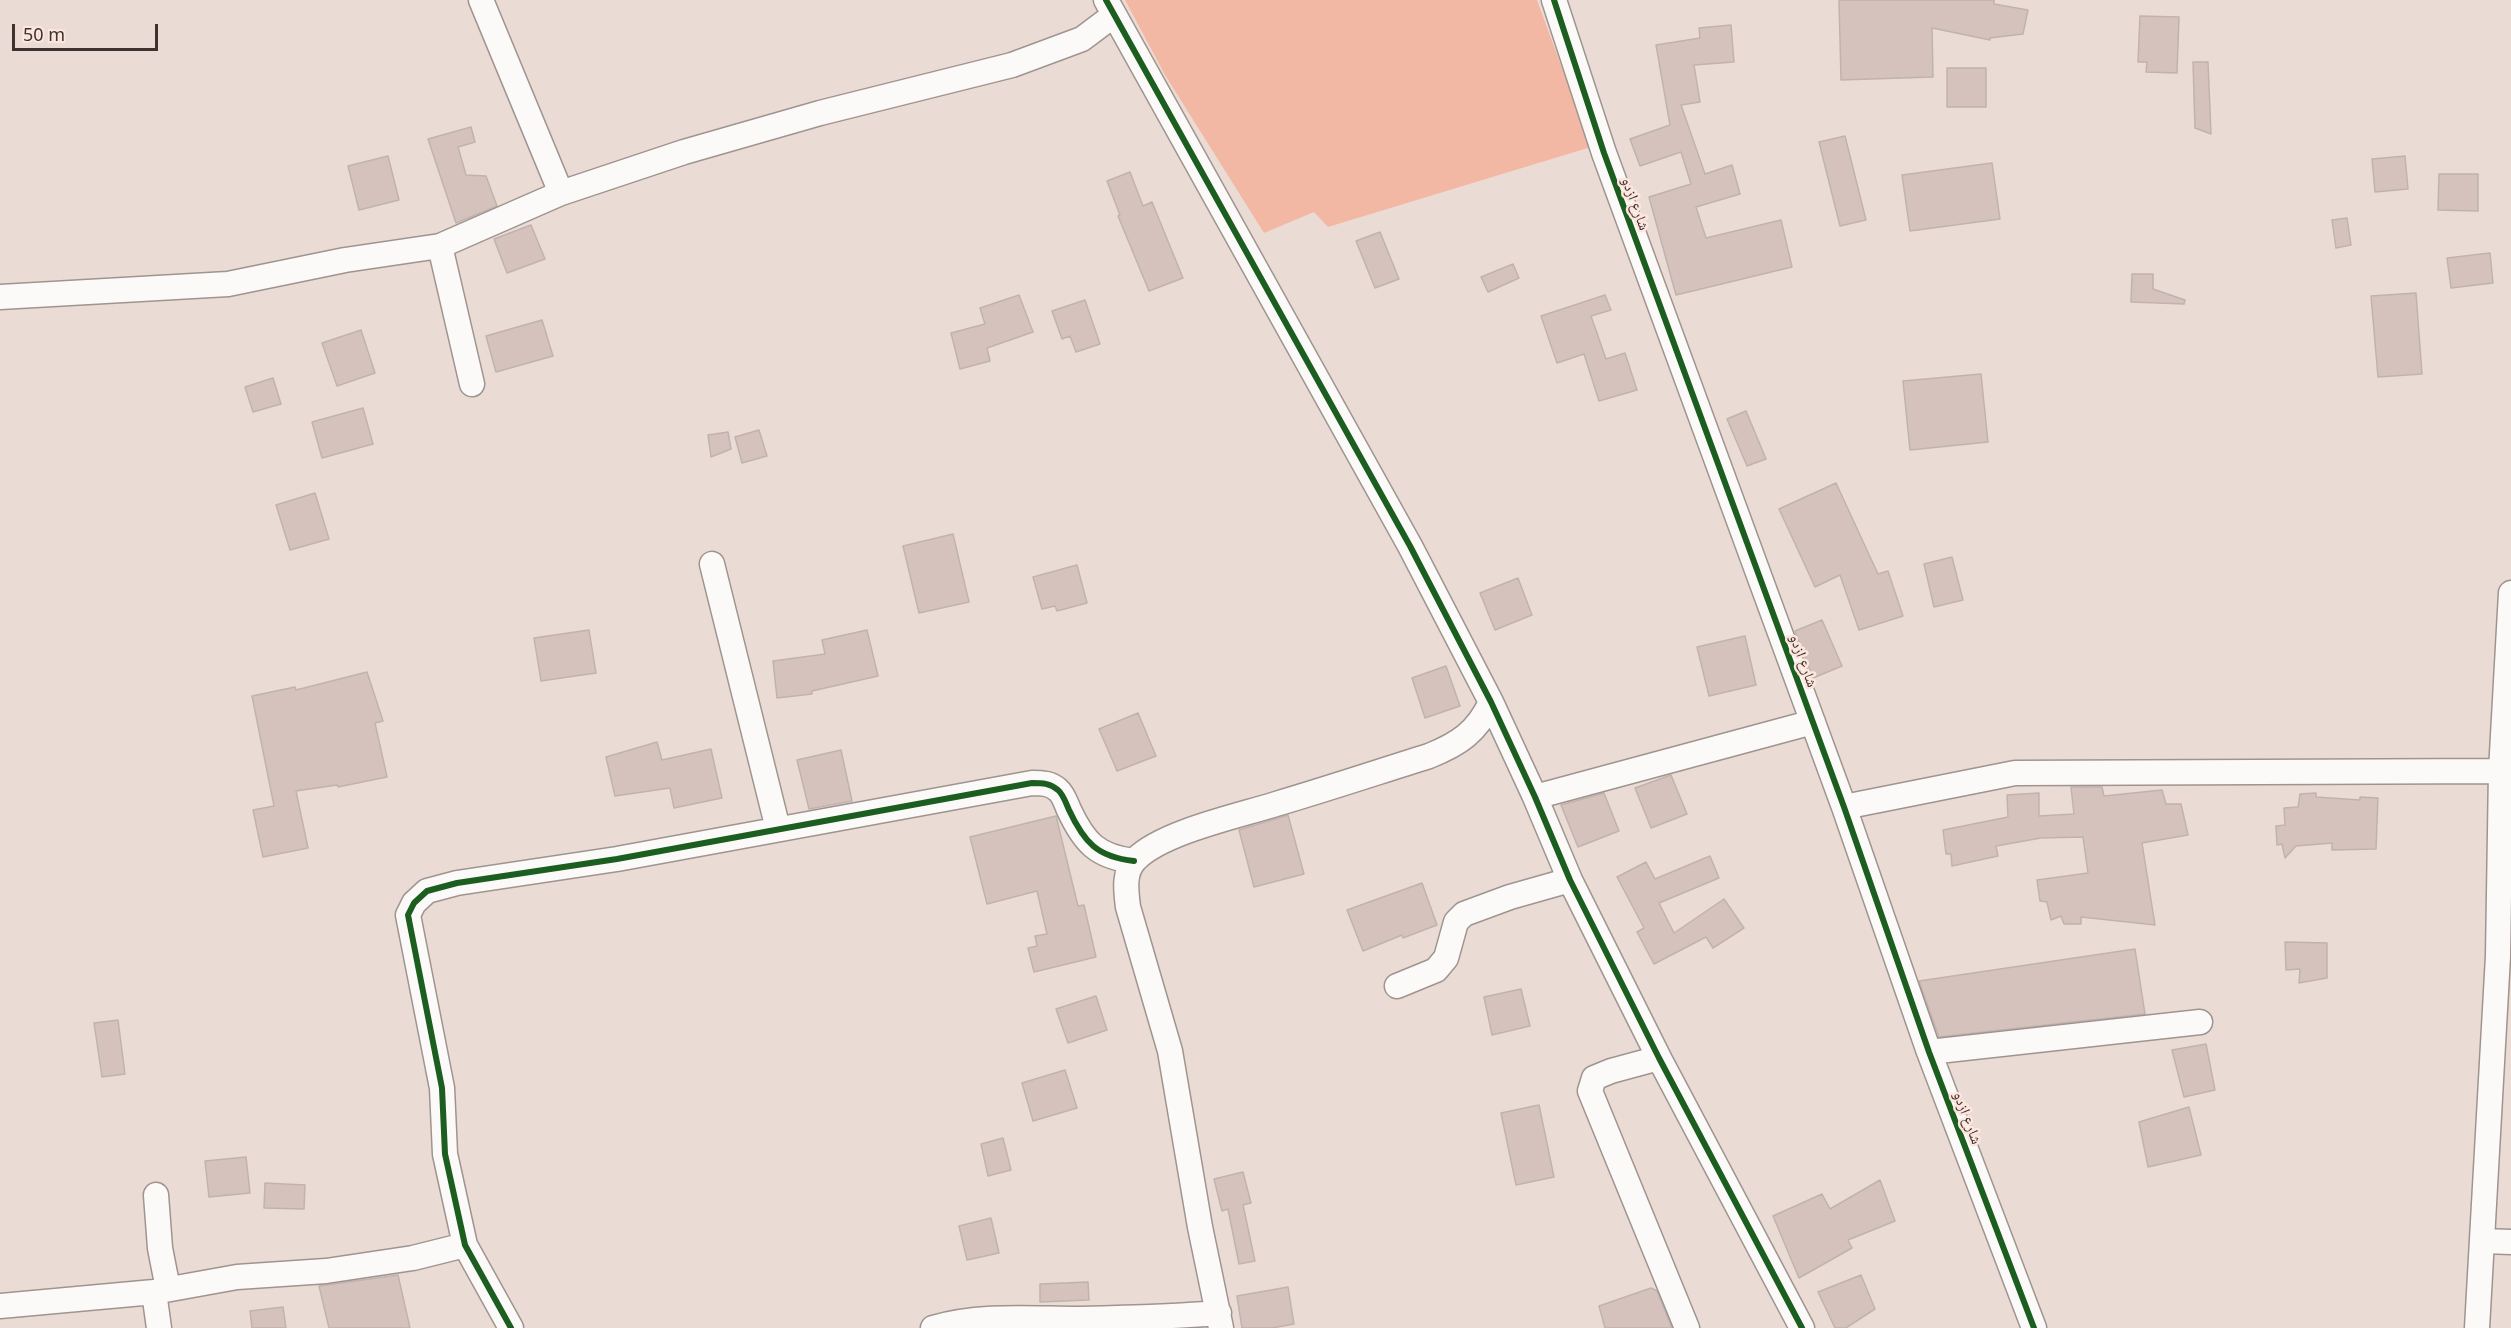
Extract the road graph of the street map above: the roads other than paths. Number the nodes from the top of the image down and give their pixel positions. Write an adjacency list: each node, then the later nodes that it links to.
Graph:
1 (481, 0): 4 (street)
2 (1554, 0): 12 (street, شارع ازدو)
3 (1110, 7): 4 (street); 10 (street)
4 (561, 193): 5 (street)
5 (440, 246): 6 (street); 7 (street)
6 (0, 297)
7 (472, 384)
8 (712, 564): 16 (street)
9 (2511, 593): 11 (street)
10 (1491, 702): 14 (street); 17 (street)
11 (2507, 720): 13 (street)
12 (1813, 722): 14 (street); 15 (street, شارع ازدو)
13 (2501, 771): 15 (street); 19 (street)
14 (1535, 797): 18 (street)
15 (1844, 807): 22 (street, شارع ازدو)
16 (778, 829): 17 (street); 27 (street)
17 (1134, 861): 30 (street)
18 (1570, 880): 20 (street); 23 (street)
19 (2505, 918): 25 (street)
20 (1396, 986)
21 (2200, 1022): 22 (street)
22 (1929, 1052): 36 (street, شارع ازدو)
23 (1659, 1058): 34 (street); 35 (street)
24 (156, 1195): 28 (street)
25 (2484, 1240): 26 (street); 37 (street)
26 (2511, 1242)
27 (465, 1245): 28 (street); 32 (street)
28 (161, 1291): 29 (street); 31 (street)
29 (0, 1306)
30 (1220, 1321): 33 (street)
31 (159, 1328)
32 (511, 1328)
33 (933, 1328)
34 (1687, 1328)
35 (1802, 1328)
36 (2034, 1328)
37 (2477, 1328)

